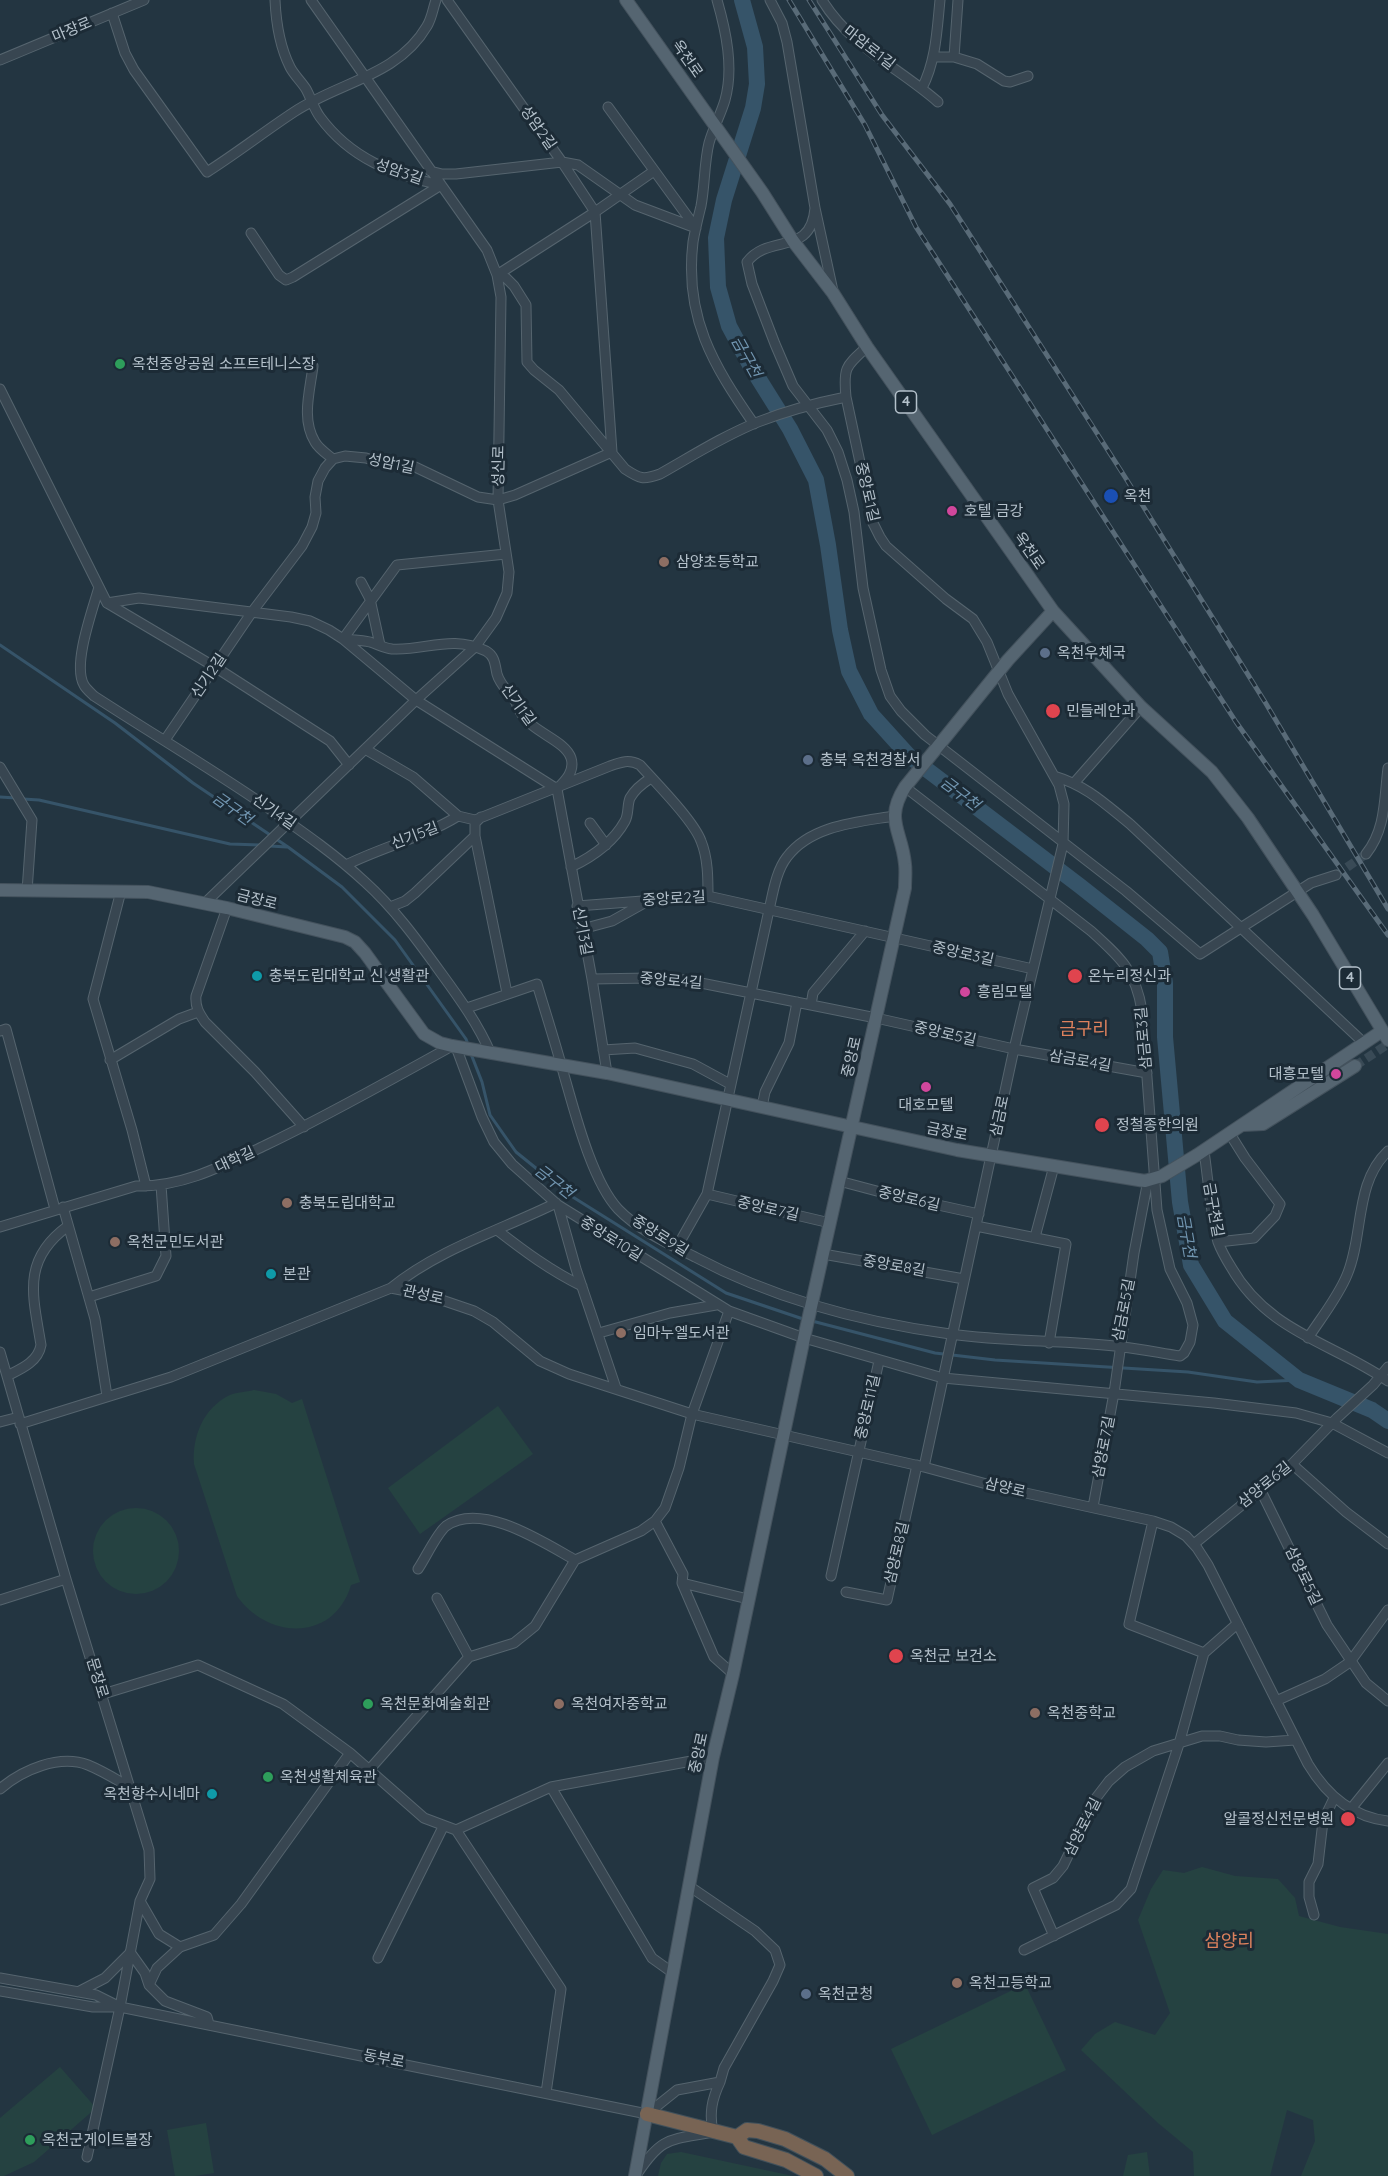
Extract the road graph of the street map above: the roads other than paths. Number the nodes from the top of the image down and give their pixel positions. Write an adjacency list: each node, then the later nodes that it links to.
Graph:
1 (144, 0): 12 (street, 마장로)
2 (274, 0): 19 (street, 성암3길)
3 (311, 0): 17 (street, 성신로)
4 (436, 0): 17 (street)
5 (447, 0): 23 (street, 성암2길)
6 (626, 0): 22 (main road, 옥천로 / 4)
7 (717, 0): 22 (street)
8 (770, 0): 28 (street)
9 (822, 0): 18 (street, 마암로1길)
10 (940, 0): 13 (street)
11 (958, 0): 14 (street)
12 (112, 13): 15 (street, 마장로); 19 (street)
13 (936, 57): 14 (street); 18 (street)
14 (952, 57): 16 (street)
15 (0, 60)
16 (1028, 76)
17 (365, 78): 19 (street); 24 (street, 성신로)
18 (922, 88): 20 (street, 마암로1길)
19 (313, 102): 26 (street, 성암3길)
20 (938, 102)
21 (608, 107): 25 (street)
22 (716, 125): 30 (street); 32 (main road, 옥천로 / 4)
23 (562, 162): 24 (street); 27 (street, 성암2길); 29 (street)
24 (430, 171): 26 (street, 성신로)
25 (654, 171): 27 (street); 30 (street)
26 (441, 185): 31 (street); 33 (street, 성신로)
27 (619, 195): 29 (street); 30 (street, 성암2길)
28 (815, 208): 32 (street); 34 (street)
29 (595, 212): 33 (street); 41 (street)
30 (696, 228): 40 (street)
31 (250, 233)
32 (793, 241): 34 (main road, 옥천로 / 4); 39 (street)
33 (497, 275): 41 (street); 43 (street, 성신로)
34 (833, 293): 35 (main road, 옥천로 / 4)
35 (867, 347): 38 (street, 중앙로1길); 49 (main road, 옥천로 / 4)
36 (313, 366): 42 (street)
37 (0, 389): 46 (street)
38 (846, 397): 39 (street); 55 (street, 중앙로1길)
39 (805, 406): 40 (street); 59 (street)
40 (757, 422): 41 (street)
41 (612, 452): 43 (street)
42 (333, 459): 43 (street, 성암1길); 50 (street)
43 (498, 500): 44 (street, 성신로)
44 (506, 555): 47 (street); 53 (street, 성신로)
45 (361, 582): 47 (street)
46 (99, 587): 48 (street); 58 (street, 신기4길)
47 (370, 599): 51 (street); 52 (street)
48 (107, 603): 50 (street); 54 (street)
49 (1053, 611): 55 (main road); 57 (main road, 옥천로 / 4)
50 (252, 612): 51 (street); 54 (street, 신기2길)
51 (343, 639): 52 (street); 56 (street)
52 (380, 645): 53 (street)
53 (475, 647): 56 (street, 성신로); 68 (street, 신기1길)
54 (215, 667): 58 (street, 신기2길); 61 (street)
55 (999, 671): 59 (main road); 64 (street)
56 (416, 700): 60 (street, 성신로); 68 (street)
57 (1141, 707): 66 (street); 86 (main road, 옥천로 / 4)
58 (165, 740): 72 (street, 신기4길)
59 (939, 745): 67 (main road); 75 (street)
60 (365, 749): 61 (street, 성신로); 69 (street)
61 (349, 765): 72 (street, 성신로)
62 (0, 767): 82 (street)
63 (1388, 768): 77 (street)
64 (1054, 776): 66 (street); 75 (street)
65 (651, 778): 68 (street); 76 (street); 85 (street)
66 (1075, 782): 94 (street)
67 (907, 784): 71 (main road); 84 (street, 삼금로3길)
68 (557, 789): 70 (street, 신기5길); 79 (street, 신기3길)
69 (458, 816): 70 (street, 신기5길); 78 (street, 신기5길)
70 (483, 816): 74 (street)
71 (894, 816): 92 (street); 96 (main road, 중앙로)
72 (290, 823): 78 (street, 신기4길); 88 (street, 성신로)
73 (590, 823): 76 (street)
74 (475, 836): 90 (street); 99 (street)
75 (1063, 843): 84 (street, 삼금로); 94 (street)
76 (606, 845): 79 (street)
77 (1366, 854)
78 (346, 865): 90 (street, 신기4길)
79 (571, 867): 89 (street, 신기3길)
80 (1336, 875): 86 (street)
81 (0, 890): 82 (main road, 금장로)
82 (27, 891): 83 (main road, 금장로)
83 (121, 891): 88 (main road, 금장로); 113 (street)
84 (1051, 894): 97 (street, 삼금로); 117 (street, 삼금로3길)
85 (708, 896): 87 (street, 중앙로2길); 92 (street, 중앙로2길)
86 (1301, 896): 94 (street); 107 (main road, 4)
87 (648, 900): 89 (street, 중앙로2길); 93 (street)
88 (205, 903): 91 (main road, 금장로)
89 (577, 906): 93 (street, 신기3길)
90 (390, 907): 103 (street, 신기4길)
91 (227, 908): 104 (street); 109 (main road, 금장로)
92 (769, 910): 95 (street, 중앙로2길); 100 (street)
93 (582, 928): 98 (street, 신기3길)
94 (1241, 928): 108 (street)
95 (865, 931): 96 (street, 중앙로2길); 102 (street)
96 (894, 938): 97 (street, 중앙로3길); 105 (main road, 중앙로)
97 (1033, 969): 110 (street, 삼금로)
98 (592, 979): 100 (street, 중앙로4길); 111 (street, 신기3길)
99 (507, 993): 103 (street); 114 (street)
100 (750, 993): 101 (street, 중앙로4길); 118 (street)
101 (797, 1002): 102 (street, 중앙로4길); 120 (street)
102 (811, 1005): 105 (street, 중앙로4길)
103 (467, 1008): 112 (street, 신기4길)
104 (198, 1012): 113 (street); 122 (street)
105 (876, 1018): 110 (street, 중앙로5길); 123 (main road, 중앙로)
106 (0, 1031): 135 (street)
107 (1385, 1035): 108 (main road)
108 (1364, 1043): 121 (main road)
109 (454, 1047): 112 (main road, 금장로); 122 (street, 대학길); 134 (street, 중앙로10길)
110 (1014, 1049): 117 (street, 삼금로4길); 127 (street, 삼금로)
111 (603, 1050): 116 (street, 신기3길); 118 (street)
112 (489, 1054): 114 (main road, 금장로)
113 (110, 1060): 132 (street)
114 (562, 1066): 116 (main road, 금장로); 144 (street, 중앙로9길)
115 (1355, 1066): 121 (main road)
116 (606, 1072): 119 (main road, 금장로)
117 (1147, 1073): 129 (street, 삼금로3길)
118 (730, 1084): 119 (street)
119 (727, 1098): 120 (main road, 금장로); 133 (street)
120 (762, 1107): 123 (main road, 금장로)
121 (1242, 1125): 124 (main road)
122 (304, 1126): 131 (street, 대학길)
123 (851, 1127): 127 (main road, 금장로); 130 (main road, 중앙로)
124 (1230, 1134): 126 (main road); 143 (street)
125 (1388, 1150): 156 (street)
126 (1201, 1153): 129 (main road); 143 (street, 금구천길)
127 (991, 1156): 128 (main road, 금장로); 136 (street, 삼금로)
128 (1054, 1166): 129 (main road, 금장로); 142 (street)
129 (1155, 1179): 158 (street, 삼금로5길); 158 (street)
130 (839, 1181): 136 (street, 중앙로6길); 137 (main road, 중앙로)
131 (161, 1185): 132 (street, 대학길); 149 (street)
132 (146, 1186): 135 (street, 대학길)
133 (707, 1194): 137 (street, 중앙로7길); 144 (street)
134 (557, 1204): 141 (street); 147 (street); 150 (street, 중앙로10길)
135 (59, 1208): 138 (street); 140 (street, 대학길)
136 (979, 1215): 139 (street, 삼금로)
137 (830, 1224): 145 (main road, 중앙로)
138 (69, 1226): 149 (street); 162 (street)
139 (976, 1226): 142 (street); 146 (street, 삼금로)
140 (0, 1227)
141 (497, 1230): 147 (street); 148 (street)
142 (1035, 1237): 157 (street)
143 (1218, 1242): 156 (street, 금구천길)
144 (677, 1247): 151 (street, 중앙로9길)
145 (823, 1254): 146 (street, 중앙로8길); 151 (main road, 중앙로)
146 (964, 1279): 155 (street, 삼금로)
147 (582, 1286): 153 (street)
148 (392, 1288): 165 (street, 관성로); 167 (street, 관성로)
149 (89, 1297): 167 (street)
150 (716, 1305): 152 (street, 중앙로10길); 153 (street)
151 (811, 1309): 154 (main road, 중앙로); 155 (street)
152 (729, 1311): 154 (street, 중앙로10길); 168 (street)
153 (598, 1333): 165 (street)
154 (804, 1338): 160 (street, 중앙로11길); 172 (main road, 중앙로)
155 (951, 1338): 157 (street, 삼금로5길); 163 (street, 삼금로)
156 (1308, 1338): 164 (street, 금구천길)
157 (1049, 1342): 158 (street, 삼금로5길)
158 (1120, 1350): 166 (street, 삼양로7길)
159 (0, 1352): 162 (street, 문장로)
160 (879, 1360): 163 (street, 중앙로11길); 173 (street, 중앙로11길)
161 (1388, 1367): 164 (street)
162 (7, 1376): 169 (street, 문장로)
163 (944, 1376): 166 (street, 중앙로11길); 176 (street)
164 (1384, 1378): 170 (street, 삼양로6길)
165 (616, 1388): 168 (street, 관성로)
166 (1115, 1390): 170 (street, 중앙로11길); 178 (street, 삼양로7길)
167 (107, 1396): 169 (street, 관성로)
168 (692, 1414): 172 (street, 관성로); 179 (street)
169 (20, 1420): 171 (street, 관성로); 186 (street, 문장로)
170 (1334, 1421): 174 (street); 175 (street, 삼양로6길)
171 (0, 1422)
172 (784, 1434): 173 (street, 삼양로); 190 (main road, 중앙로)
173 (858, 1453): 176 (street, 삼양로); 185 (street)
174 (1388, 1453)
175 (1292, 1464): 177 (street, 삼양로6길); 182 (street)
176 (920, 1466): 178 (street, 삼양로); 188 (street, 삼양로8길)
177 (1260, 1489): 181 (street, 삼양로6길); 196 (street, 삼양로5길)
178 (1093, 1507): 180 (street, 삼양로)
179 (655, 1521): 183 (street); 187 (street)
180 (1152, 1521): 181 (street, 삼양로); 194 (street)
181 (1194, 1544): 193 (street, 삼양로)
182 (1388, 1544)
183 (575, 1560): 184 (street); 195 (street)
184 (418, 1569)
185 (831, 1576)
186 (66, 1579): 191 (street); 198 (street, 문장로)
187 (682, 1583): 190 (street); 197 (street)
188 (846, 1592)
189 (437, 1598): 195 (street)
190 (748, 1599): 197 (main road, 중앙로)
191 (0, 1600)
192 (1388, 1610): 196 (street)
193 (1237, 1624): 194 (street); 199 (street, 삼양로)
194 (1204, 1653): 202 (street)
195 (469, 1657): 206 (street)
196 (1350, 1662): 199 (street); 200 (street, 삼양로5길)
197 (733, 1674): 204 (main road, 중앙로)
198 (102, 1694): 203 (street); 208 (street, 문장로)
199 (1276, 1701): 201 (street, 삼양로)
200 (1388, 1701)
201 (1295, 1740): 202 (street, 삼양로4길); 210 (street, 삼양로)
202 (1179, 1744): 218 (street); 218 (street, 삼양로4길)
203 (350, 1753): 206 (street); 219 (street)
204 (713, 1757): 207 (street); 215 (main road, 중앙로)
205 (1388, 1763): 211 (street)
206 (369, 1770): 213 (street)
207 (551, 1787): 214 (street); 223 (street)
208 (131, 1788): 209 (street); 216 (street, 문장로)
209 (0, 1789)
210 (1334, 1798): 211 (street, 삼양로); 217 (street)
211 (1350, 1810): 212 (street, 삼양로)
212 (1388, 1821)
213 (443, 1827): 214 (street); 222 (street)
214 (456, 1830): 231 (street)
215 (689, 1887): 223 (main road, 중앙로); 230 (street)
216 (140, 1901): 219 (street); 221 (street, 문장로)
217 (1314, 1915)
218 (1054, 1936): 220 (street)
219 (180, 1947): 225 (street)
220 (1024, 1950)
221 (130, 1952): 225 (street); 227 (street); 228 (street, 문장로)
222 (378, 1958)
223 (673, 1973): 232 (main road, 중앙로)
224 (0, 1978): 227 (street, 동부로)
225 (150, 1985): 229 (street)
226 (0, 1991): 228 (street, 동부로)
227 (78, 1992): 228 (street, 동부로)
228 (120, 2007): 229 (street, 동부로); 235 (street, 문장로)
229 (209, 2024): 231 (street, 동부로)
230 (720, 2082): 232 (street); 233 (street)
231 (546, 2092): 232 (street, 동부로)
232 (647, 2114): 233 (highway); 236 (main road, 중앙로)
233 (713, 2132): 234 (highway); 236 (street)
234 (737, 2137): 237 (highway); 238 (highway)
235 (87, 2157)
236 (635, 2176)
237 (816, 2176)
238 (847, 2176)

